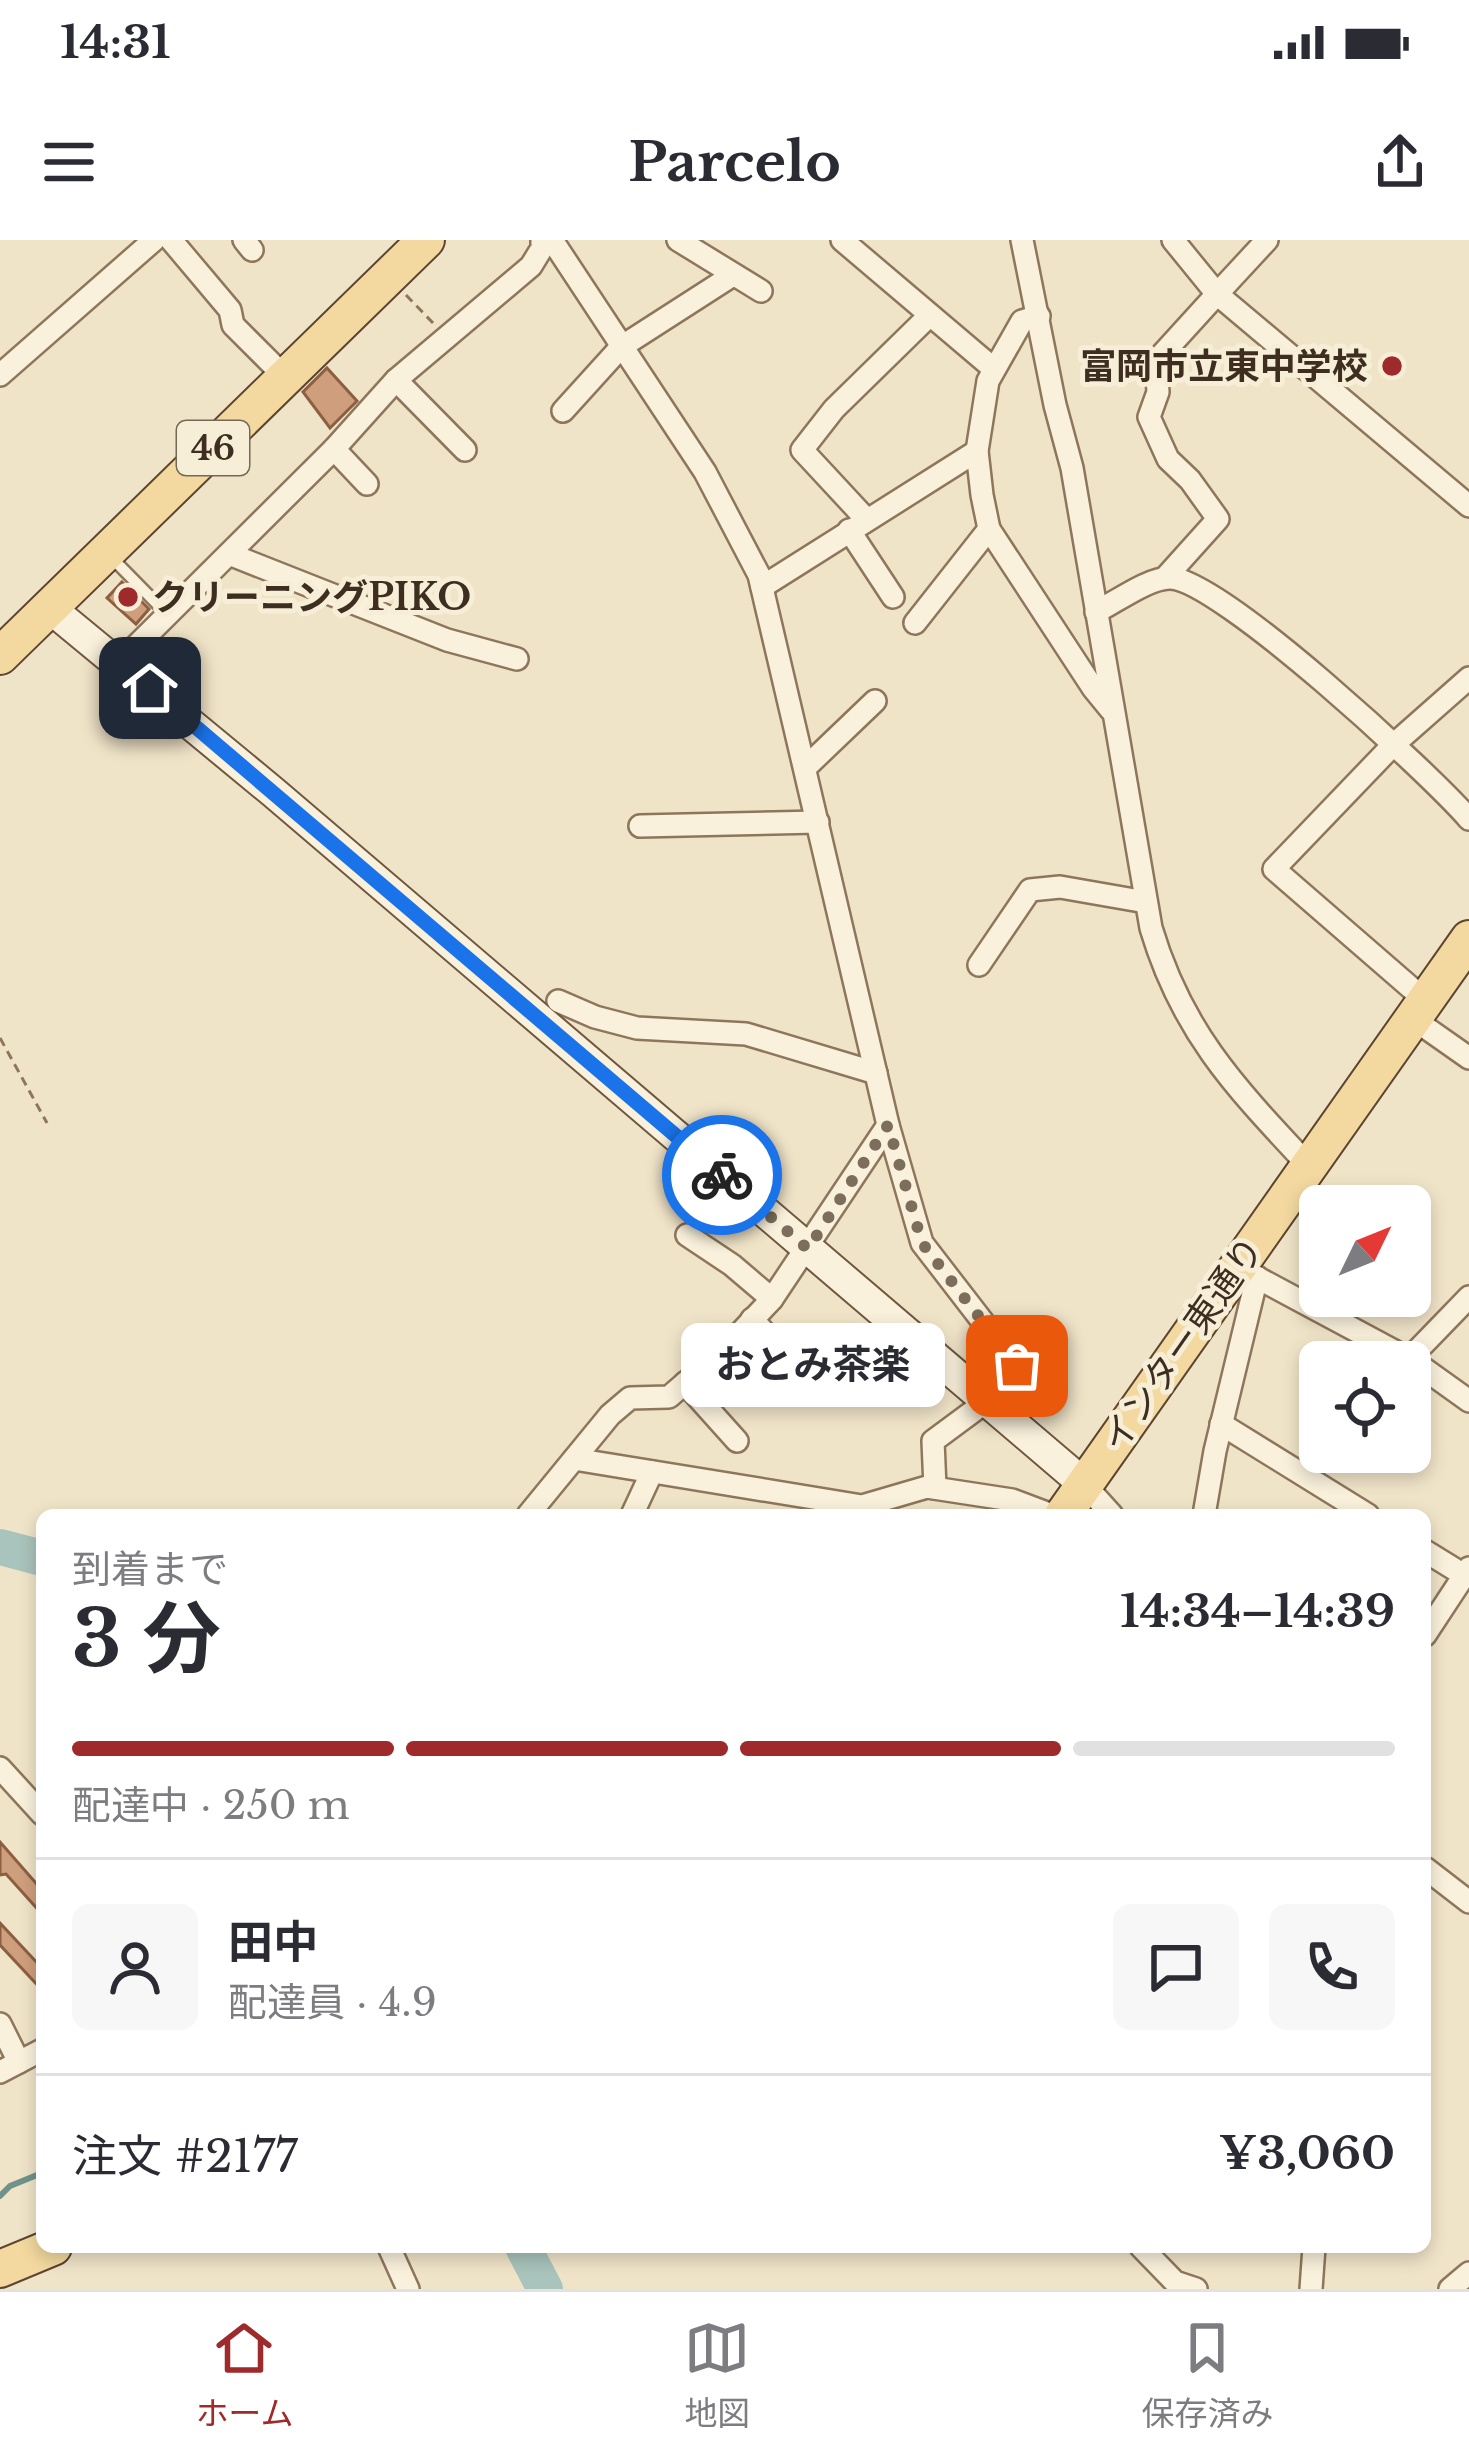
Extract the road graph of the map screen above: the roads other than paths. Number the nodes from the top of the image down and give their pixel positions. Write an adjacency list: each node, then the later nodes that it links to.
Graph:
1 (154, 240): 18 (street)
2 (171, 240): 19 (street)
3 (426, 240): 19 (main road, 46)
4 (542, 240): 20 (street)
5 (552, 240): 16 (street)
6 (678, 240): 11 (street)
7 (842, 240): 14 (street)
8 (1022, 240): 15 (street)
9 (1173, 240): 13 (street)
10 (1267, 240): 13 (street)
11 (733, 275): 12 (street); 16 (street)
12 (761, 291)
13 (1217, 294): 26 (street); 31 (street)
14 (930, 315): 17 (street); 27 (street)
15 (1039, 316): 17 (street); 35 (street)
16 (621, 347): 21 (street); 32 (street)
17 (994, 369): 24 (street)
18 (0, 375)
19 (285, 377): 29 (main road, 46)
20 (396, 380): 22 (street); 23 (street)
21 (563, 411)
22 (334, 449): 25 (street); 30 (street)
23 (465, 450)
24 (977, 451): 27 (street); 28 (street)
25 (367, 484)
26 (1469, 506)
27 (858, 525): 32 (street); 33 (street)
28 (989, 529): 37 (street); 43 (street)
29 (106, 552): 34 (main road, 46); 36 (lane)
30 (229, 554): 36 (street); 39 (street)
31 (1166, 578): 35 (street); 44 (street)
32 (762, 586): 45 (street)
33 (893, 597)
34 (50, 608): 38 (main road, 46); 40 (street)
35 (1096, 612): 43 (street)
36 (168, 615): 40 (street)
37 (915, 623)
38 (0, 656)
39 (517, 659)
40 (119, 663): 59 (street)
41 (1469, 678): 44 (street)
42 (875, 701): 45 (street)
43 (1113, 711): 49 (street)
44 (1392, 746): 46 (street); 53 (street)
45 (805, 768): 47 (street)
46 (1469, 819)
47 (818, 822): 48 (street); 55 (street)
48 (640, 826)
49 (1146, 902): 51 (street); 57 (street)
50 (1469, 939): 53 (main road, インター東通り)
51 (979, 965)
52 (558, 1000): 55 (street)
53 (1418, 1009): 54 (street); 57 (main road, インター東通り)
54 (1469, 1058)
55 (876, 1073): 56 (street)
56 (888, 1125): 59 (street); 69 (street)
57 (1307, 1164): 60 (main road, インター東通り)
58 (687, 1235): 62 (street)
59 (808, 1249): 62 (street); 69 (street)
60 (1250, 1266): 64 (street); 71 (street); 75 (main road, インター東通り)
61 (1469, 1297): 65 (street)
62 (772, 1299): 63 (street)
63 (752, 1319): 67 (street); 68 (street)
64 (1380, 1341)
65 (1426, 1341)
66 (1431, 1374): 70 (street)
67 (685, 1383): 72 (street); 73 (street)
68 (820, 1393)
69 (987, 1401): 75 (street); 76 (street)
70 (1469, 1401)
71 (1221, 1424): 82 (street); 83 (street)
72 (737, 1441)
73 (574, 1459): 74 (street); 77 (street)
74 (652, 1472): 76 (street); 78 (street)
75 (1084, 1484): 80 (main road, インター東通り); 81 (street)
76 (935, 1488): 79 (street)
77 (533, 1509)
78 (635, 1509)
79 (1036, 1509)
80 (1067, 1509)
81 (1107, 1509)
82 (1208, 1509)
83 (1358, 1509)
84 (1431, 1556): 85 (street)
85 (1464, 1585): 86 (street)
86 (1431, 1627)
87 (0, 1768): 88 (street)
88 (36, 1807)
89 (1431, 1873): 90 (street)
90 (1469, 1903)
91 (0, 2024): 92 (street)
92 (10, 2067)
93 (38, 2253): 97 (main road)
94 (391, 2253): 99 (street)
95 (1147, 2253): 100 (street)
96 (1314, 2253): 101 (street)
97 (0, 2269)
98 (1469, 2273): 102 (street)
99 (408, 2289)
100 (1196, 2289)
101 (1311, 2289)
102 (1450, 2289)

